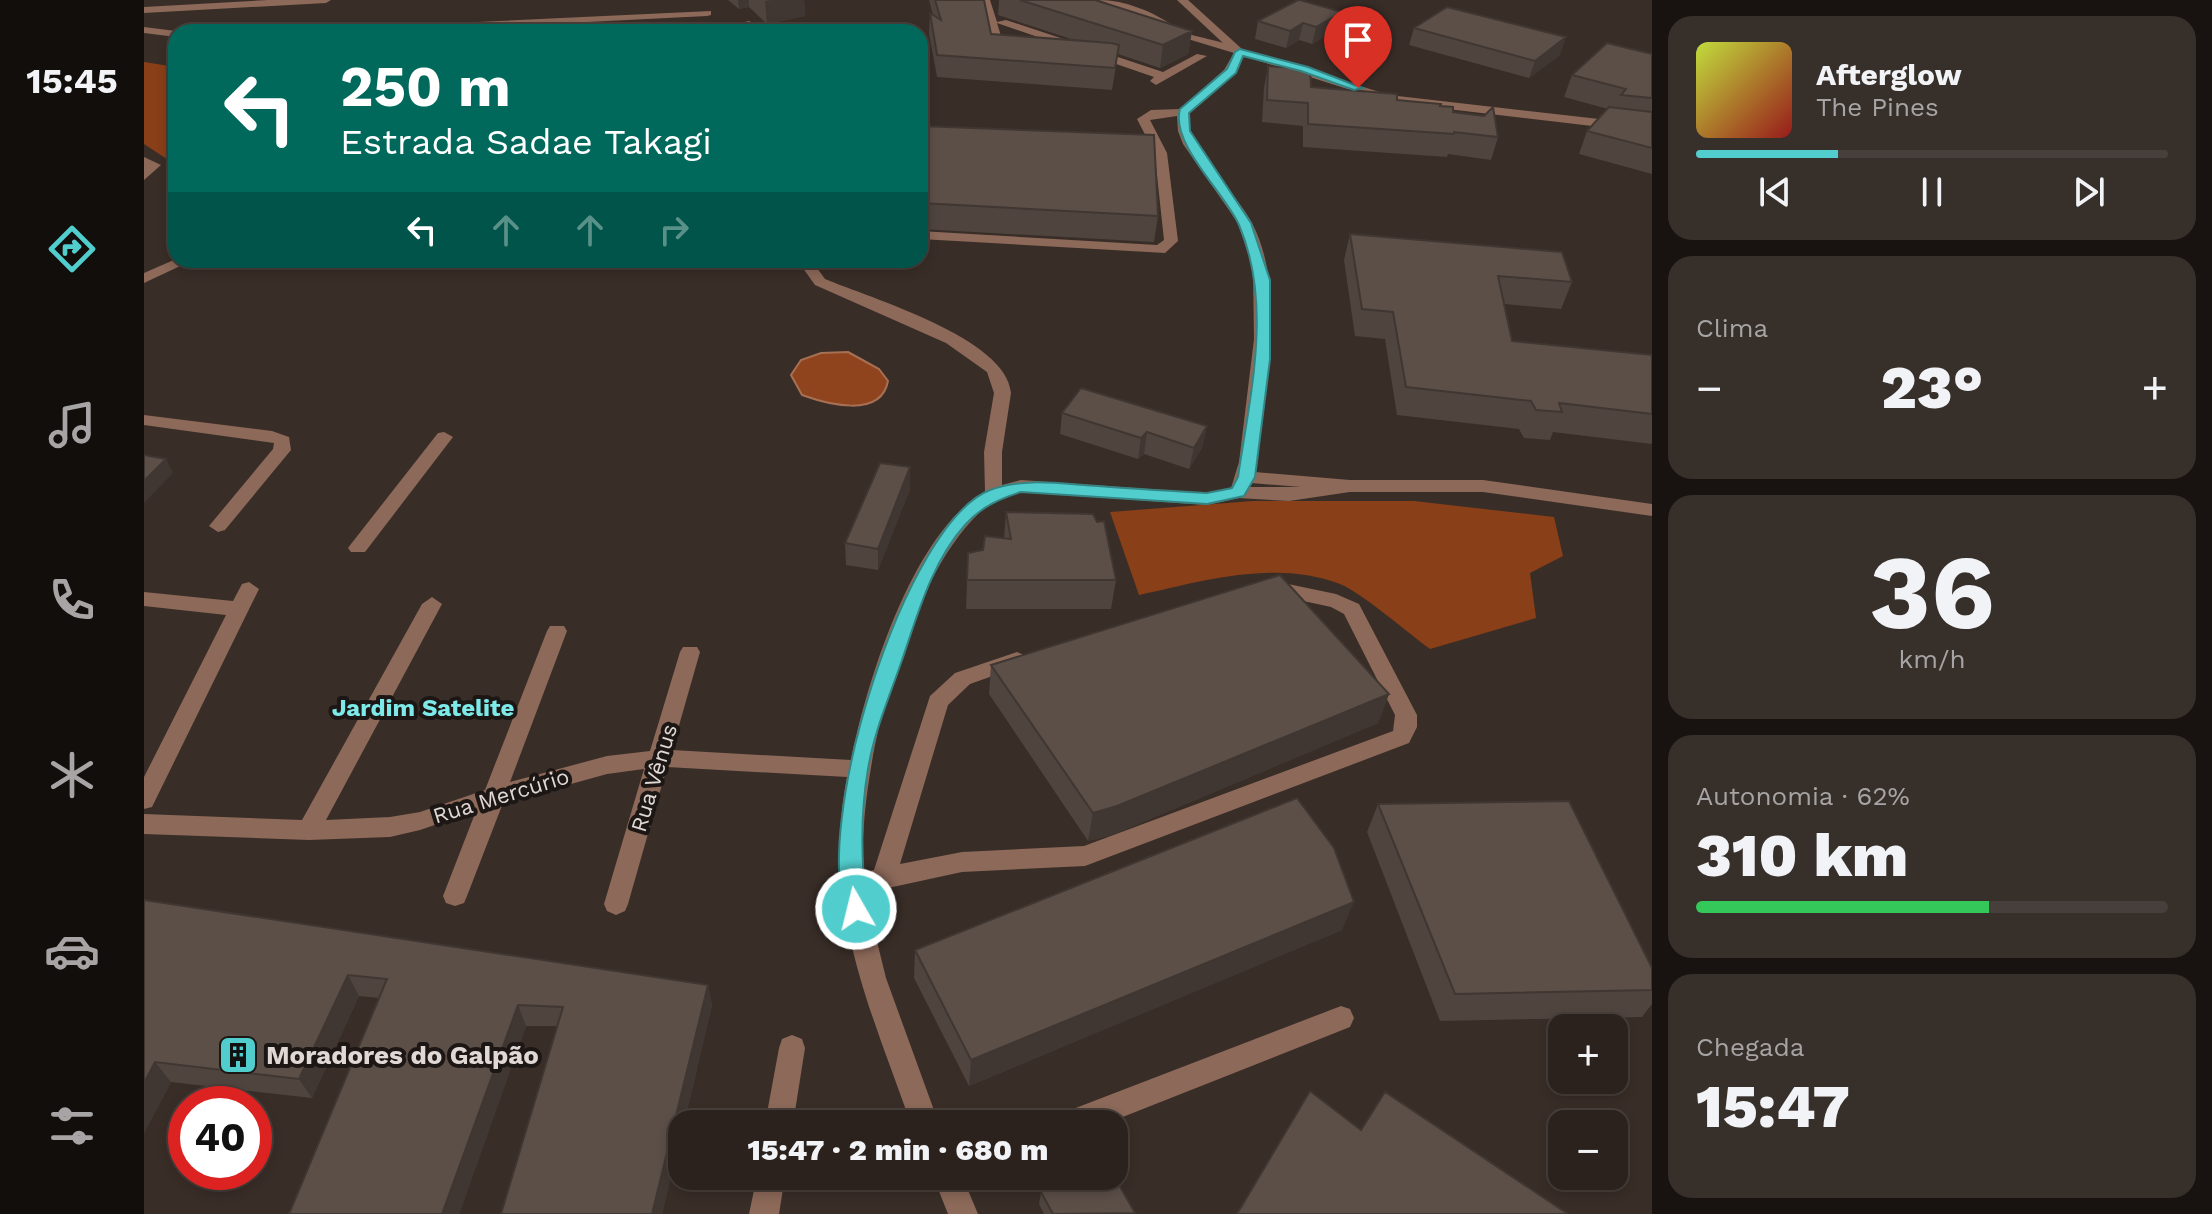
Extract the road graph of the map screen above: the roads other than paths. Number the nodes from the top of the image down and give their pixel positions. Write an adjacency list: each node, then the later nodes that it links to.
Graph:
1 (326, 0): 7 (street)
2 (985, 0): 18 (street)
3 (1104, 0): 15 (street)
4 (1130, 0): 9 (street)
5 (1182, 0): 9 (street)
6 (1088, 4): 15 (street)
7 (144, 10)
8 (707, 13): 10 (street)
9 (1201, 16): 19 (street)
10 (593, 18): 12 (street); 13 (street)
11 (1002, 22): 20 (street)
12 (530, 24)
13 (593, 24)
14 (144, 30): 16 (street)
15 (1172, 31): 19 (street)
16 (168, 33)
17 (1161, 38): 20 (street)
18 (1000, 52)
19 (1239, 55): 20 (street); 21 (street); 22 (street)
20 (1201, 56)
21 (1184, 112): 23 (street); 29 (street)
22 (1652, 129)
23 (928, 236)
24 (168, 268): 26 (street)
25 (810, 268): 30 (street)
26 (144, 279)
27 (144, 420): 32 (street)
28 (444, 437): 33 (street)
29 (1242, 485): 30 (street); 31 (street)
30 (994, 495): 43 (street)
31 (1652, 510)
32 (218, 526)
33 (358, 548)
34 (1254, 585): 48 (street)
35 (249, 589): 38 (street)
36 (144, 599): 38 (street)
37 (432, 604): 47 (street)
38 (238, 609): 45 (street)
39 (557, 631): 44 (street)
40 (690, 652): 42 (street, Rua Vênus)
41 (1036, 653): 48 (street)
42 (661, 758): 43 (street, Rua Mercúrio); 44 (street, Rua Mercúrio); 51 (street, Rua Vênus)
43 (858, 769): 49 (street)
44 (493, 796): 47 (street, Rua Mercúrio); 50 (street)
45 (144, 800)
46 (144, 824): 47 (street, Rua Mercúrio)
47 (309, 830)
48 (884, 877): 49 (street)
49 (852, 886): 55 (street)
50 (455, 896)
51 (616, 904)
52 (1341, 1018): 56 (street)
53 (792, 1048): 54 (street)
54 (781, 1110)
55 (920, 1110)
56 (1106, 1110)
57 (768, 1190): 59 (street)
58 (953, 1190): 60 (street)
59 (764, 1214)
60 (963, 1214)

